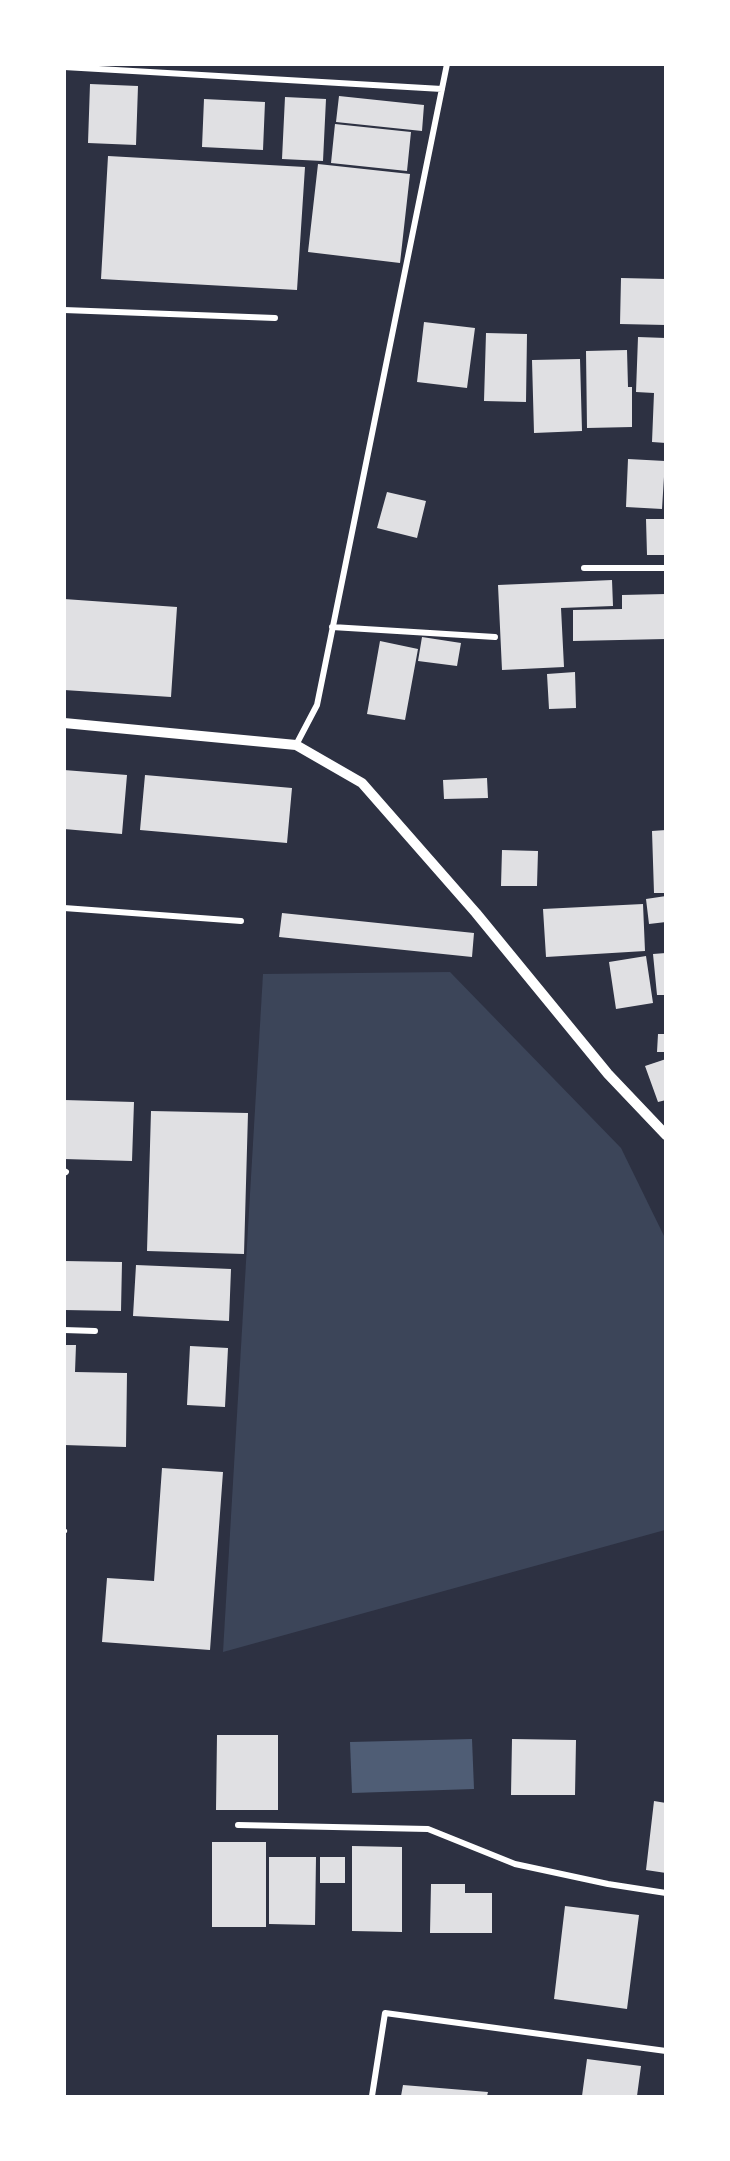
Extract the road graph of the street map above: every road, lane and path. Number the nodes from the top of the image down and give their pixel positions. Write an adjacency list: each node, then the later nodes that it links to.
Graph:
1 (447, 64): 3 (street)
2 (64, 67): 3 (street)
3 (442, 89): 8 (street)
4 (64, 310): 5 (street)
5 (274, 318)
6 (584, 568): 7 (street)
7 (666, 568)
8 (332, 627): 9 (street); 11 (street)
9 (495, 637)
10 (64, 723): 11 (street)
11 (296, 745): 14 (street)
12 (64, 908): 13 (street)
13 (241, 921)
14 (666, 1135)
15 (64, 1330): 16 (street)
16 (95, 1331)
17 (238, 1825): 18 (street)
18 (666, 1893)
19 (666, 2051): 20 (street)
20 (372, 2097)

